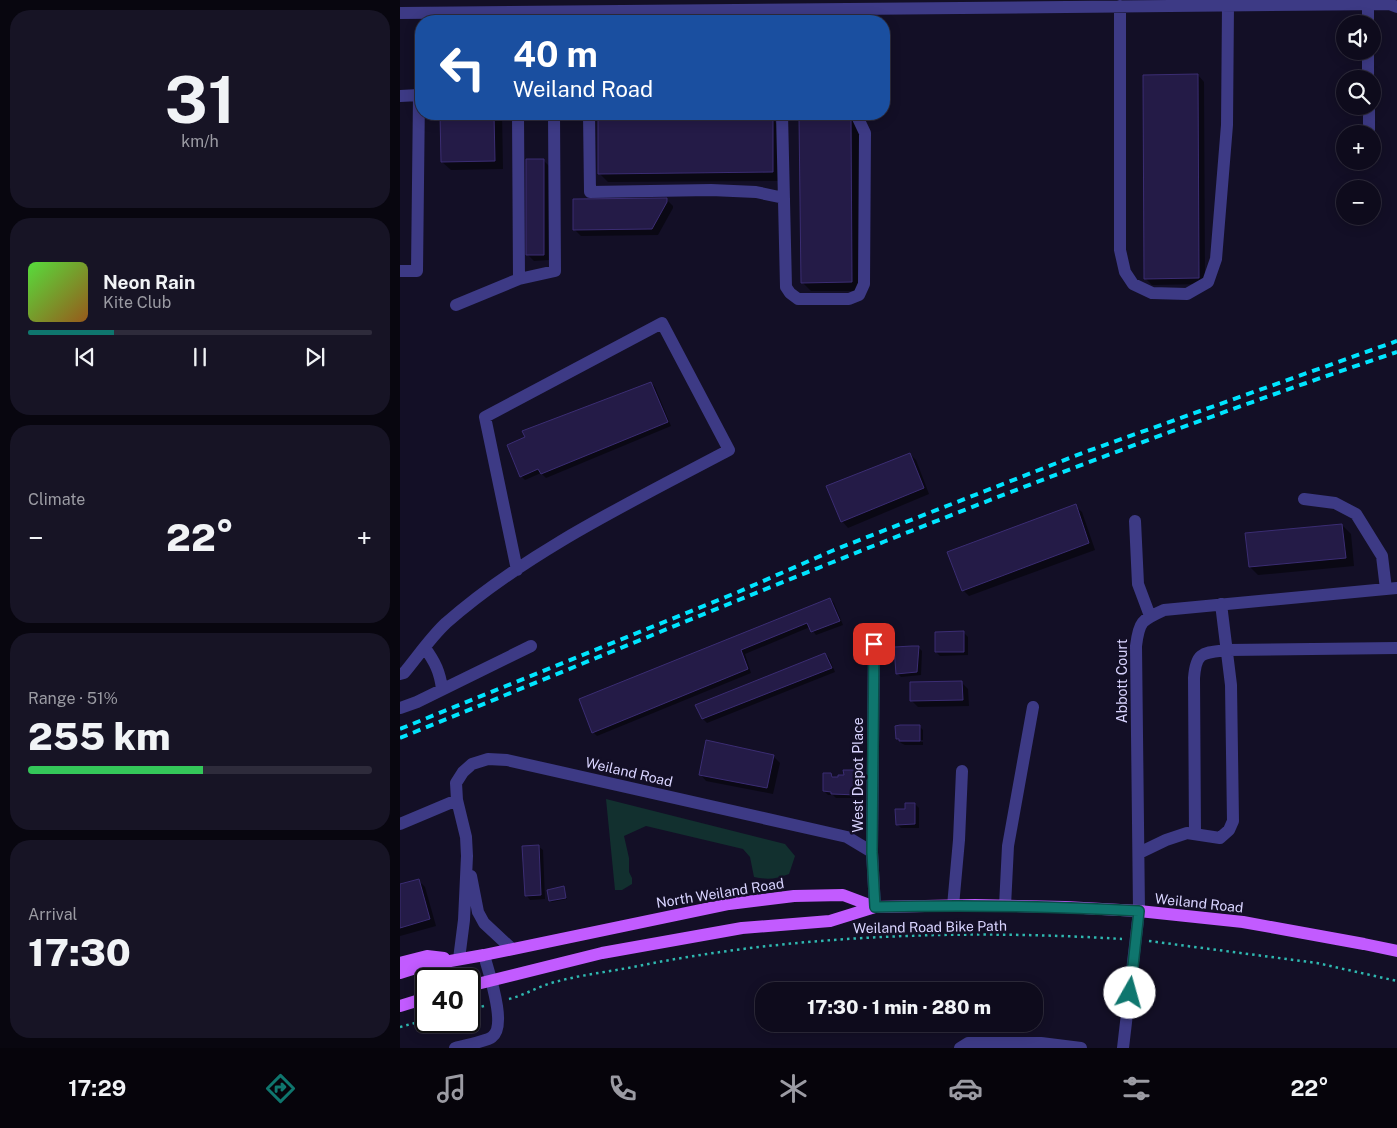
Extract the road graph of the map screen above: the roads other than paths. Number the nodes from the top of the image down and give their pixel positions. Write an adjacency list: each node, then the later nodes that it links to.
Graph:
1 (1337, 2): 2 (street); 3 (street)
2 (1244, 3): 4 (street)
3 (1368, 4): 7 (street); 11 (street)
4 (1228, 5): 6 (street); 6 (street)
5 (583, 6): 6 (street); 10 (street)
6 (1120, 6)
7 (1397, 7)
8 (400, 13): 9 (street)
9 (416, 15)
10 (541, 15)
11 (1368, 15)
12 (415, 92): 13 (street)
13 (400, 96)
14 (420, 120): 21 (street)
15 (518, 120): 22 (street)
16 (554, 120): 22 (street)
17 (589, 120): 20 (street)
18 (782, 120): 20 (street)
19 (859, 120): 20 (street)
20 (784, 198)
21 (400, 271)
22 (519, 280): 23 (street)
23 (456, 305)
24 (1304, 499): 27 (street)
25 (1135, 521): 29 (street)
26 (517, 570): 26 (street); 32 (street)
27 (1391, 588): 28 (street)
28 (1221, 604): 29 (street); 34 (street)
29 (1150, 616): 44 (street, Abbott Court)
30 (874, 644): 43 (street, West Depot Place)
31 (531, 646): 36 (street)
32 (425, 648): 35 (street); 36 (street)
33 (1397, 648): 34 (street)
34 (1228, 650): 42 (street); 42 (street)
35 (400, 674)
36 (442, 689): 38 (street)
37 (1033, 707): 47 (street)
38 (400, 708)
39 (962, 770): 46 (street)
40 (457, 800): 41 (street); 43 (street, Weiland Road); 45 (street, Weiland Road)
41 (400, 824)
42 (1195, 834): 44 (street)
43 (872, 852): 48 (street, West Depot Place)
44 (1139, 853): 49 (street, Abbott Court)
45 (467, 856): 50 (street, Weiland Road); 53 (street, Weiland Road)
46 (953, 906): 47 (main road, Weiland Road); 48 (main road, Weiland Road)
47 (1005, 906): 49 (main road, Weiland Road)
48 (875, 907): 50 (main road, North Weiland Road); 56 (main road)
49 (1139, 911): 51 (main road, Weiland Road); 63 (street, Abbott Court)
50 (512, 949): 52 (main road, North Weiland Road)
51 (1397, 951)
52 (484, 955): 53 (main road, North Weiland Road); 56 (street)
53 (459, 959): 54 (main road); 55 (main road, North Weiland Road)
54 (400, 963)
55 (400, 973)
56 (490, 980): 57 (main road); 60 (street)
57 (480, 983)
58 (415, 1001): 59 (main road)
59 (400, 1006)
60 (455, 1048)
61 (960, 1048): 62 (street)
62 (1082, 1048)
63 (1123, 1048)

